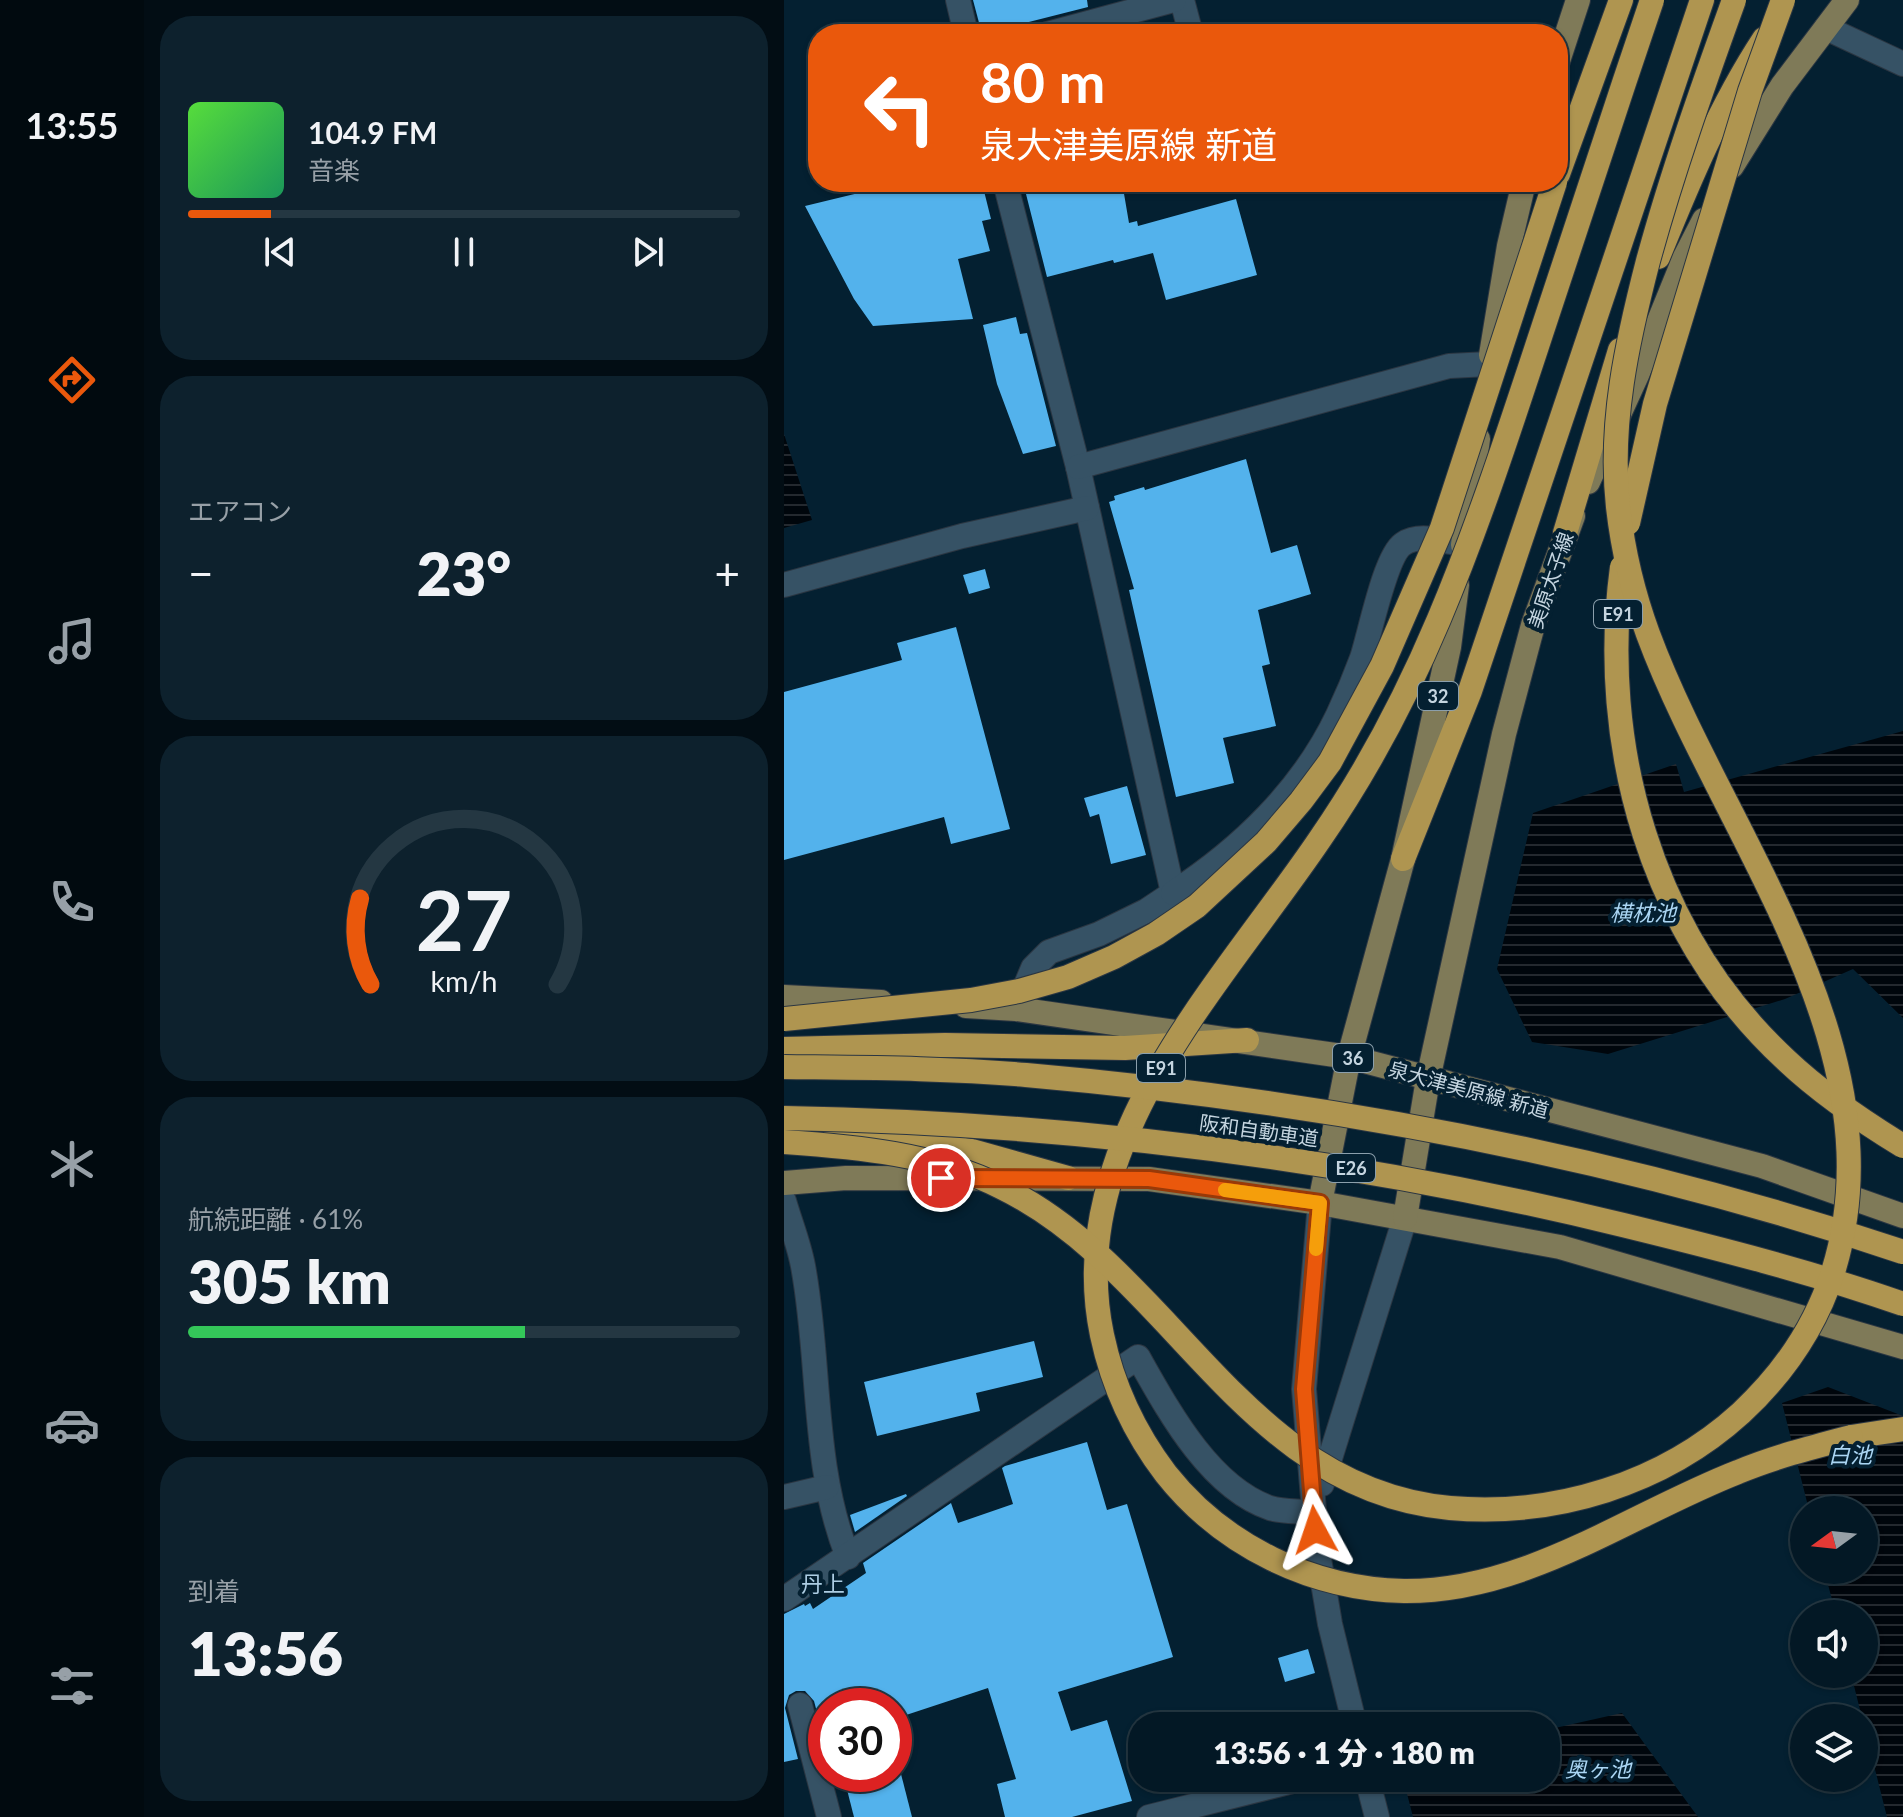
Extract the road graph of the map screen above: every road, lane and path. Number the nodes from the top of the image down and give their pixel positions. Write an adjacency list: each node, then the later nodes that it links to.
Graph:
1 (958, 0): 12 (street)
2 (1174, 0): 13 (street)
3 (1182, 0): 14 (street)
4 (1578, 0): 16 (main road)
5 (1621, 0): 18 (highway)
6 (1652, 0): 50 (highway, E91, bridge)
7 (1702, 0): 28 (highway)
8 (1734, 0): 39 (highway, E91, bridge)
9 (1783, 0): 40 (highway, E91, bridge)
10 (1790, 0): 25 (highway, bridge)
11 (1847, 0): 15 (main road, 美原太子線)
12 (964, 24)
13 (1084, 24)
14 (1188, 24)
15 (1826, 28): 17 (street); 25 (main road, 美原太子線)
16 (1568, 30)
17 (1903, 64)
18 (1568, 146)
19 (1008, 192): 23 (street)
20 (1522, 192): 22 (main road, 32)
21 (1552, 192): 32 (highway, bridge)
22 (1489, 364): 23 (street); 26 (main road, 32)
23 (1078, 467): 24 (street)
24 (1087, 508): 27 (street); 29 (street)
25 (1565, 533): 37 (main road, 美原太子線)
26 (1463, 544): 28 (main road, 32); 29 (street)
27 (784, 585)
28 (1403, 859): 35 (main road, 32)
29 (1173, 893): 31 (street)
30 (784, 997): 31 (main road, 泉大津美原線 新道 / 36)
31 (1016, 1009): 33 (main road, 泉大津美原線 新道 / 36)
32 (784, 1019)
33 (1247, 1040): 34 (highway); 35 (main road, 泉大津美原線 新道 / 36)
34 (784, 1049)
35 (1349, 1057): 37 (main road, 泉大津美原線 新道 / 36); 44 (main road, 32)
36 (784, 1067): 47 (highway, 阪和自動車道, bridge)
37 (1428, 1079): 45 (main road, 泉大津美原線 新道 / 36); 46 (main road, 美原太子線)
38 (784, 1118): 48 (highway, 阪和自動車道 / E26, bridge)
39 (784, 1140): 41 (highway)
40 (1903, 1146)
41 (1068, 1178): 42 (main road); 44 (main road)
42 (784, 1183)
43 (784, 1201): 51 (street)
44 (1320, 1203): 46 (main road); 53 (street)
45 (1903, 1216)
46 (1405, 1218): 49 (main road); 53 (street)
47 (1903, 1252)
48 (1903, 1304)
49 (1903, 1347)
50 (1903, 1429)
51 (827, 1487): 52 (street); 54 (street)
52 (784, 1497)
53 (1313, 1513): 54 (street); 57 (street)
54 (848, 1557): 55 (street)
55 (784, 1599)
56 (800, 1705): 61 (street)
57 (1352, 1712)
58 (1252, 1792): 60 (street)
59 (1371, 1792): 62 (street)
60 (1161, 1816)
61 (829, 1817)
62 (1377, 1817)

